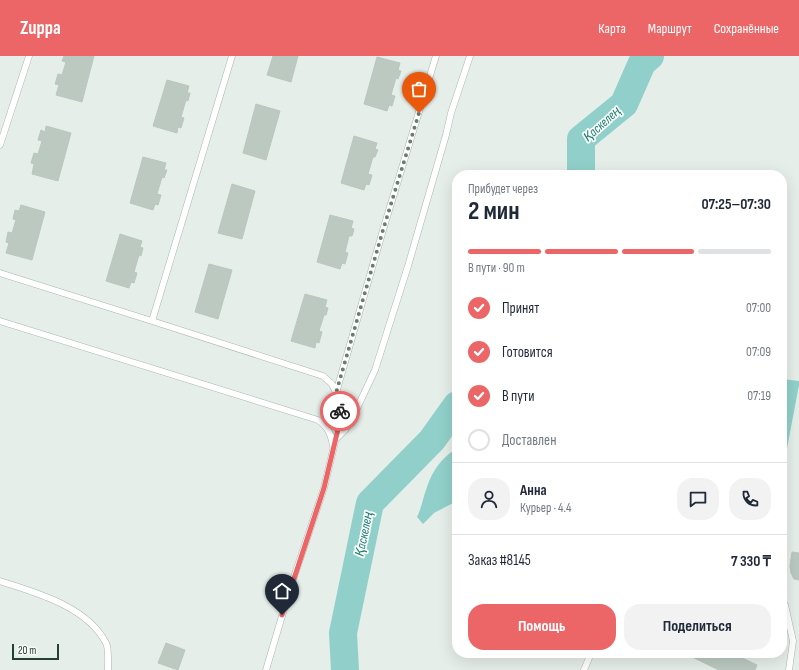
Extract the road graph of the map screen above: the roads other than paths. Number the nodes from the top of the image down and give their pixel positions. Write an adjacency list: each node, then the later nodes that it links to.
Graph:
1 (29, 56): 5 (lane)
2 (232, 56): 8 (lane)
3 (436, 56): 9 (lane)
4 (470, 56): 10 (lane)
5 (0, 145)
6 (0, 273): 8 (lane)
7 (0, 321): 10 (lane)
8 (152, 321): 9 (lane)
9 (336, 393): 10 (lane)
10 (334, 444): 15 (lane)
11 (0, 581): 14 (lane)
12 (787, 614): 17 (lane)
13 (589, 658): 16 (lane)
14 (108, 670)
15 (266, 670)
16 (584, 670)
17 (789, 670)

